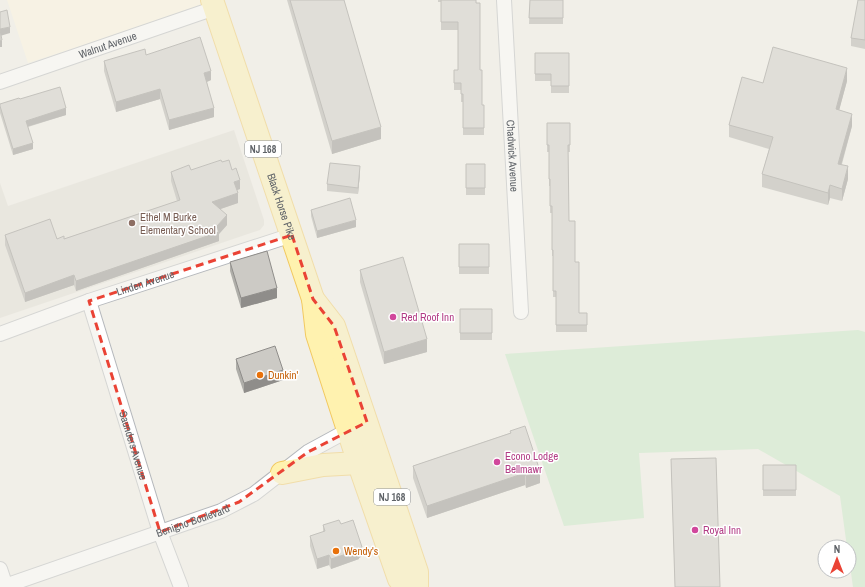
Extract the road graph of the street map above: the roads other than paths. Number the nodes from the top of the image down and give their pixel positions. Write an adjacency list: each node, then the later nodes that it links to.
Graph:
1 (504, 0): 6 (street, Chadwick Avenue)
2 (214, 4): 3 (street, Walnut Avenue); 4 (main road, Black Horse Pike / NJ 168)
3 (0, 82)
4 (292, 235): 5 (street, Linden Avenue); 8 (main road, Black Horse Pike / NJ 168)
5 (89, 301): 7 (street, Linden Avenue); 11 (street, Saunders Avenue)
6 (521, 312)
7 (0, 334)
8 (357, 426): 9 (main road, Black Horse Pike / NJ 168); 10 (street, Benigno Boulevard); 16 (main road, Black Horse Pike / NJ 168)
9 (359, 463): 10 (main road); 15 (main road, Black Horse Pike / NJ 168)
10 (282, 473): 11 (street, Benigno Boulevard)
11 (160, 532): 13 (street, Benigno Boulevard); 14 (street, Saunders Avenue)
12 (0, 569): 13 (street)
13 (5, 587)
14 (181, 587)
15 (405, 587)
16 (417, 587)

